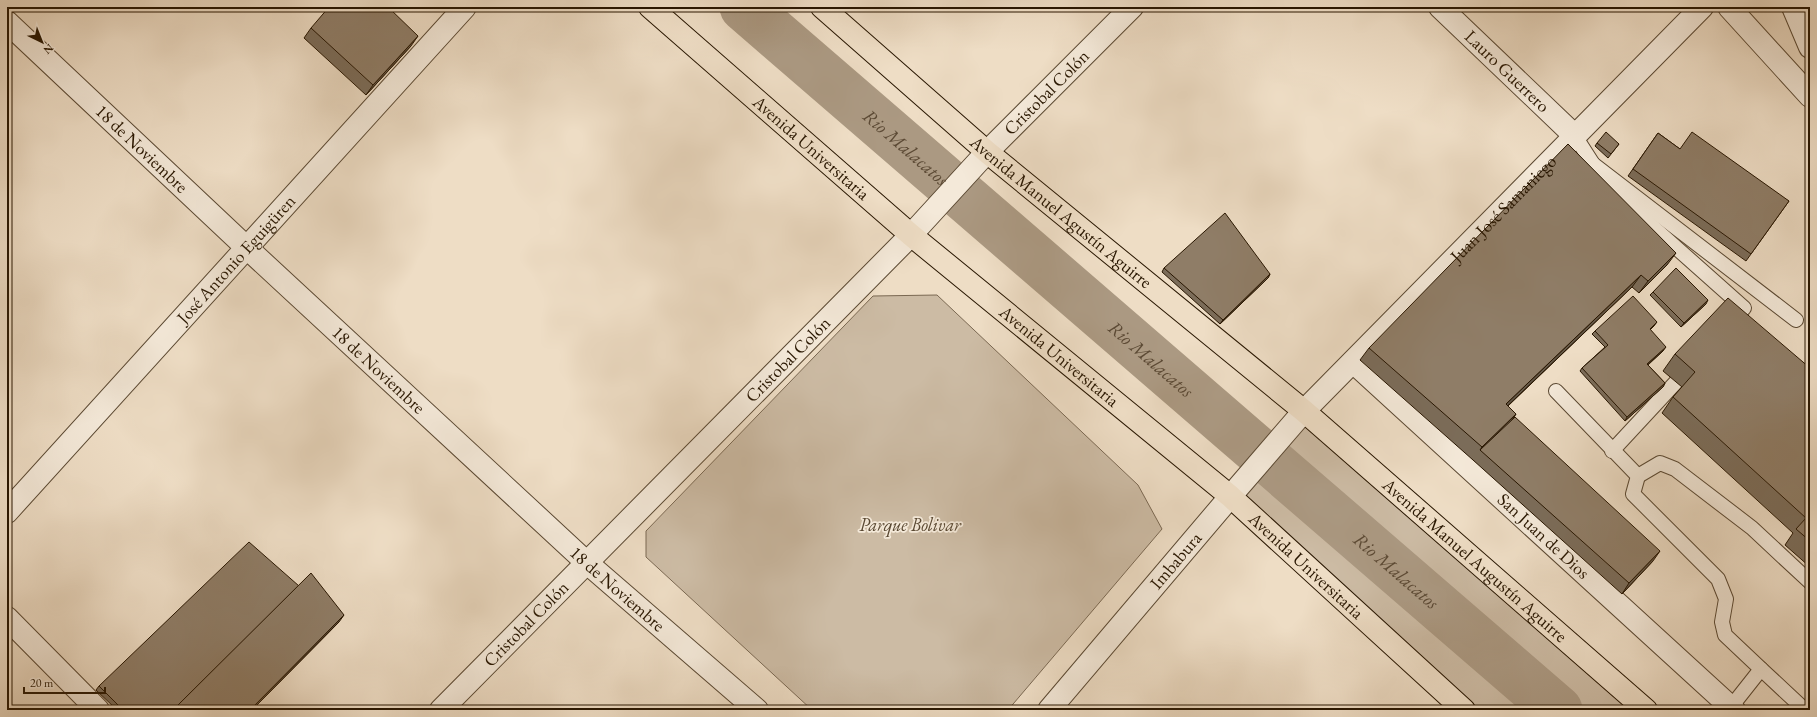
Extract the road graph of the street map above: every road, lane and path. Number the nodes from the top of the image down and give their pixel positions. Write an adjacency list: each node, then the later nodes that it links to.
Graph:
1 (465, 7): 16 (street, José Antonio Eguigüren)
2 (650, 7): 15 (main road, Avenida Universitaria)
3 (822, 7): 13 (main road, Avenida Manuel Agustín Aguirre)
4 (1132, 7): 13 (street, Cristobal Colón)
5 (1440, 7): 12 (street, Lauro Guerrero)
6 (1702, 7): 12 (street, Juan José Samaniego)
7 (1729, 7): 11 (street)
8 (1793, 7): 10 (street)
9 (7, 22): 16 (street, 18 de Noviembre)
10 (1810, 47)
11 (1810, 96)
12 (1575, 136): 14 (lane); 20 (street, Juan José Samaniego)
13 (984, 155): 15 (street, Cristobal Colón); 22 (main road, Avenida Manuel Agustín Aguirre)
14 (1593, 164): 17 (lane); 18 (lane)
15 (917, 228): 25 (main road, Avenida Universitaria); 27 (street, Cristobal Colón)
16 (247, 248): 26 (street, José Antonio Eguigüren); 27 (street, 18 de Noviembre)
17 (1796, 320)
18 (1723, 331)
19 (1697, 360): 23 (lane)
20 (1353, 362): 22 (street, Juan José Samaniego); 31 (street, San Juan de Dios)
21 (1556, 391): 23 (lane)
22 (1301, 415): 25 (street, Imbabura); 37 (main road, Avenida Manuel Augustín Aguirre)
23 (1612, 451): 24 (lane)
24 (1638, 476): 28 (lane); 30 (lane)
25 (1233, 493): 35 (street, Imbabura); 36 (main road, Avenida Universitaria)
26 (7, 512)
27 (586, 562): 33 (street, Cristobal Colón); 34 (street, 18 de Noviembre)
28 (1810, 582)
29 (7, 618): 32 (street)
30 (1761, 669): 31 (lane); 38 (lane)
31 (1732, 708)
32 (98, 710)
33 (441, 710)
34 (757, 710)
35 (1049, 710)
36 (1464, 710)
37 (1646, 710)
38 (1804, 710)

